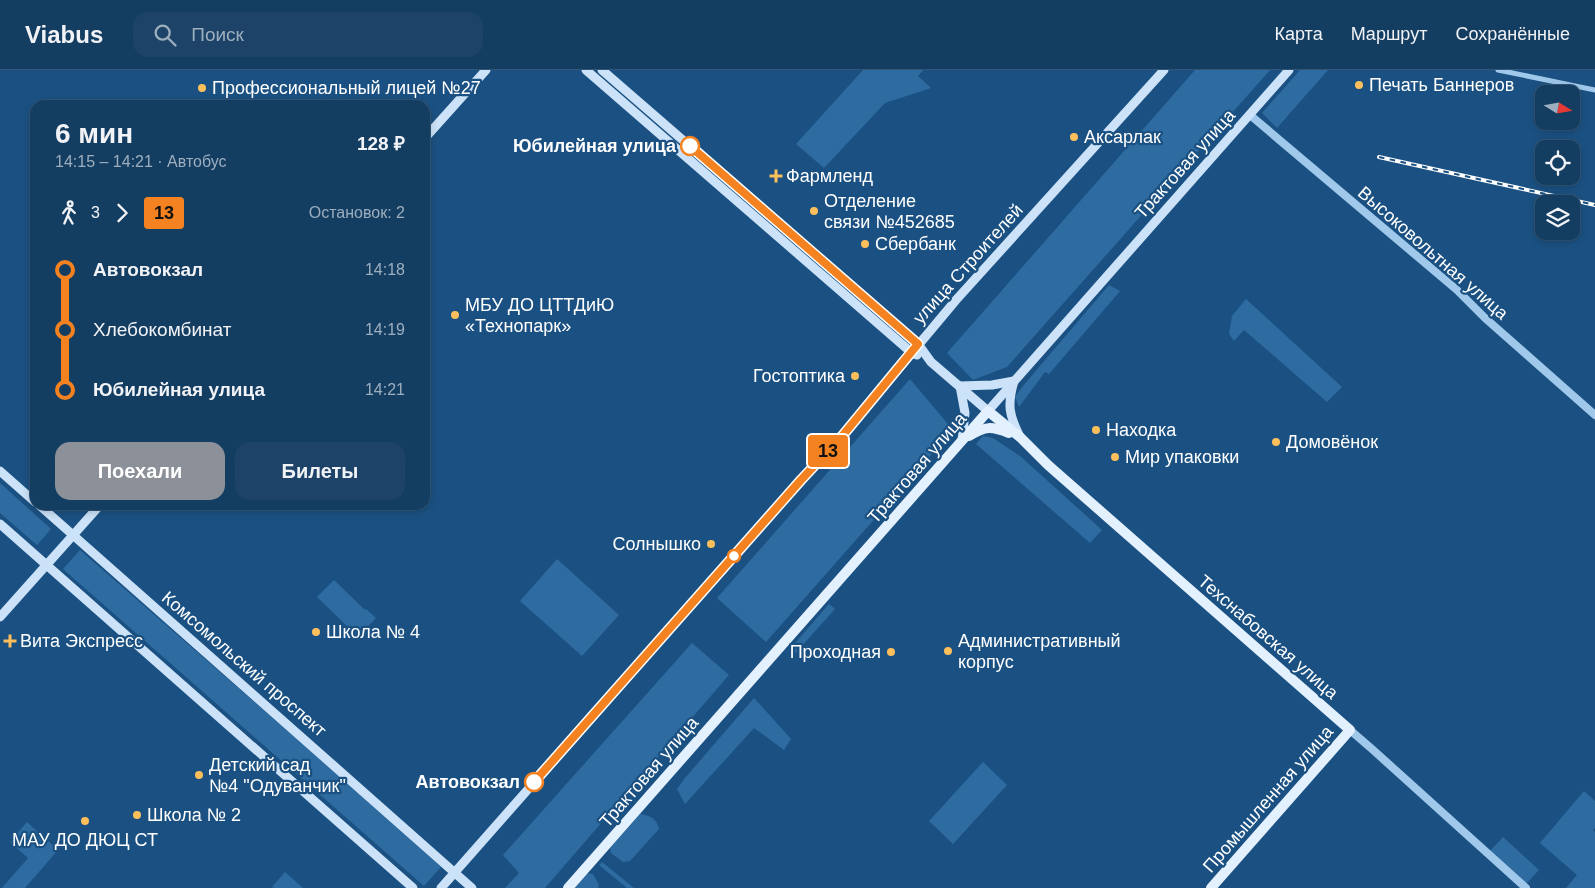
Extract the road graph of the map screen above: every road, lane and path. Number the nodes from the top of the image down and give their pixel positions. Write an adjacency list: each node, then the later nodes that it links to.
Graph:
1 (486, 70): 9 (main road)
2 (586, 70): 11 (main road)
3 (602, 70): 10 (main road)
4 (1164, 70): 10 (main road, улица Строителей)
5 (1289, 70): 8 (main road, Трактовая улица)
6 (1498, 70): 7 (street)
7 (1595, 90)
8 (1250, 115): 13 (main road, Трактовая улица); 16 (street, Высоковольтная улица)
9 (430, 132)
10 (918, 344): 11 (main road, улица Строителей); 12 (main road)
11 (912, 353): 12 (main road); 28 (main road, улица Строителей)
12 (931, 362): 14 (main road)
13 (1014, 381): 14 (main road); 15 (main road, Трактовая улица); 17 (main road)
14 (960, 386): 15 (main road); 18 (main road)
15 (988, 412): 17 (main road, Техснабовская улица); 18 (main road, Трактовая улица)
16 (1595, 415)
17 (1020, 437): 18 (main road); 27 (main road, Техснабовская улица)
18 (962, 440): 32 (main road, Трактовая улица)
19 (0, 472): 20 (main road)
20 (30, 498)
21 (45, 510): 24 (main road, Комсомольский проспект)
22 (96, 510): 24 (main road)
23 (0, 524): 25 (main road)
24 (73, 535): 25 (main road); 28 (main road, Комсомольский проспект)
25 (46, 564): 26 (main road); 29 (main road)
26 (0, 617)
27 (1350, 730): 33 (main road, Промышленная улица); 34 (street, Техснабовская улица)
28 (455, 872): 30 (main road, улица Строителей); 31 (main road, Комсомольский проспект)
29 (413, 888)
30 (441, 888)
31 (472, 888)
32 (568, 888)
33 (1211, 888)
34 (1526, 888)

